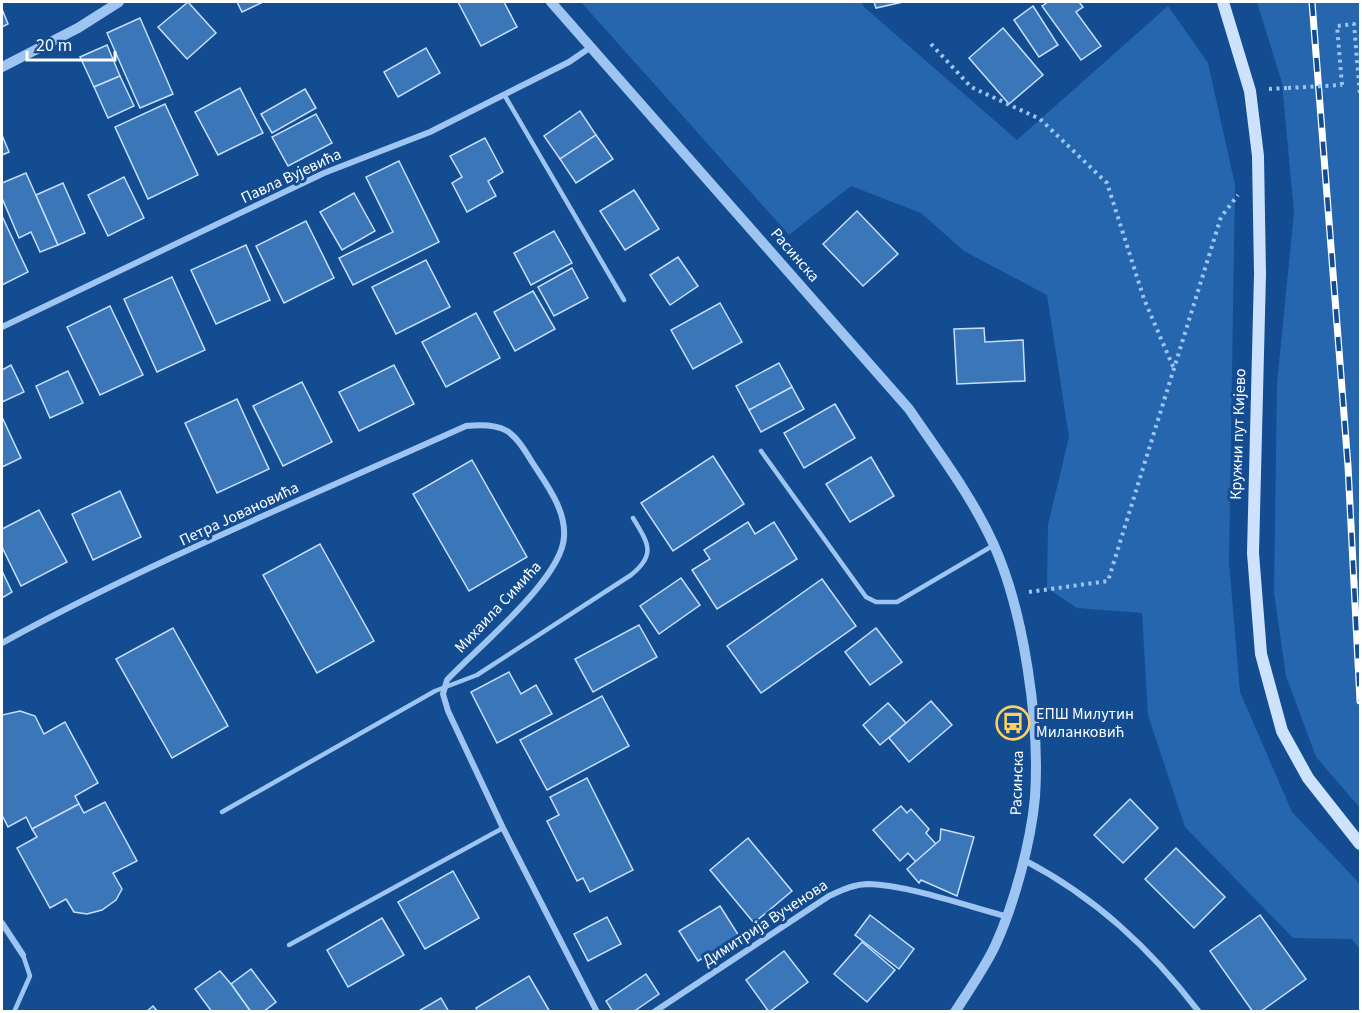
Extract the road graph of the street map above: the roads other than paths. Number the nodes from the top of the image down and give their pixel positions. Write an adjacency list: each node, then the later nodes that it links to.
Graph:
1 (119, 2): 5 (street)
2 (551, 2): 4 (street, Расинска)
3 (1222, 2): 17 (main road, Кружни пут Кијево)
4 (591, 47): 6 (street, Павла Вујевића); 12 (street, Расинска)
5 (2, 67)
6 (505, 96): 7 (lane); 8 (street, Павла Вујевића)
7 (624, 300)
8 (2, 327)
9 (492, 425): 13 (street, Петра Јовановића); 14 (street, Михаила Симића)
10 (761, 451): 12 (lane)
11 (633, 518): 14 (lane, Михаила Симића)
12 (994, 545): 18 (street, Расинска)
13 (2, 643)
14 (444, 687): 15 (lane); 16 (street)
15 (222, 812)
16 (503, 828): 21 (lane); 24 (street)
17 (1360, 844)
18 (1024, 860): 19 (street, Расинска); 27 (street)
19 (1005, 916): 25 (street, Димитрија Вученова); 26 (street, Расинска)
20 (2, 923): 22 (street)
21 (289, 945)
22 (23, 955): 23 (lane)
23 (14, 1011)
24 (597, 1011)
25 (654, 1011)
26 (955, 1011)
27 (1199, 1011)

